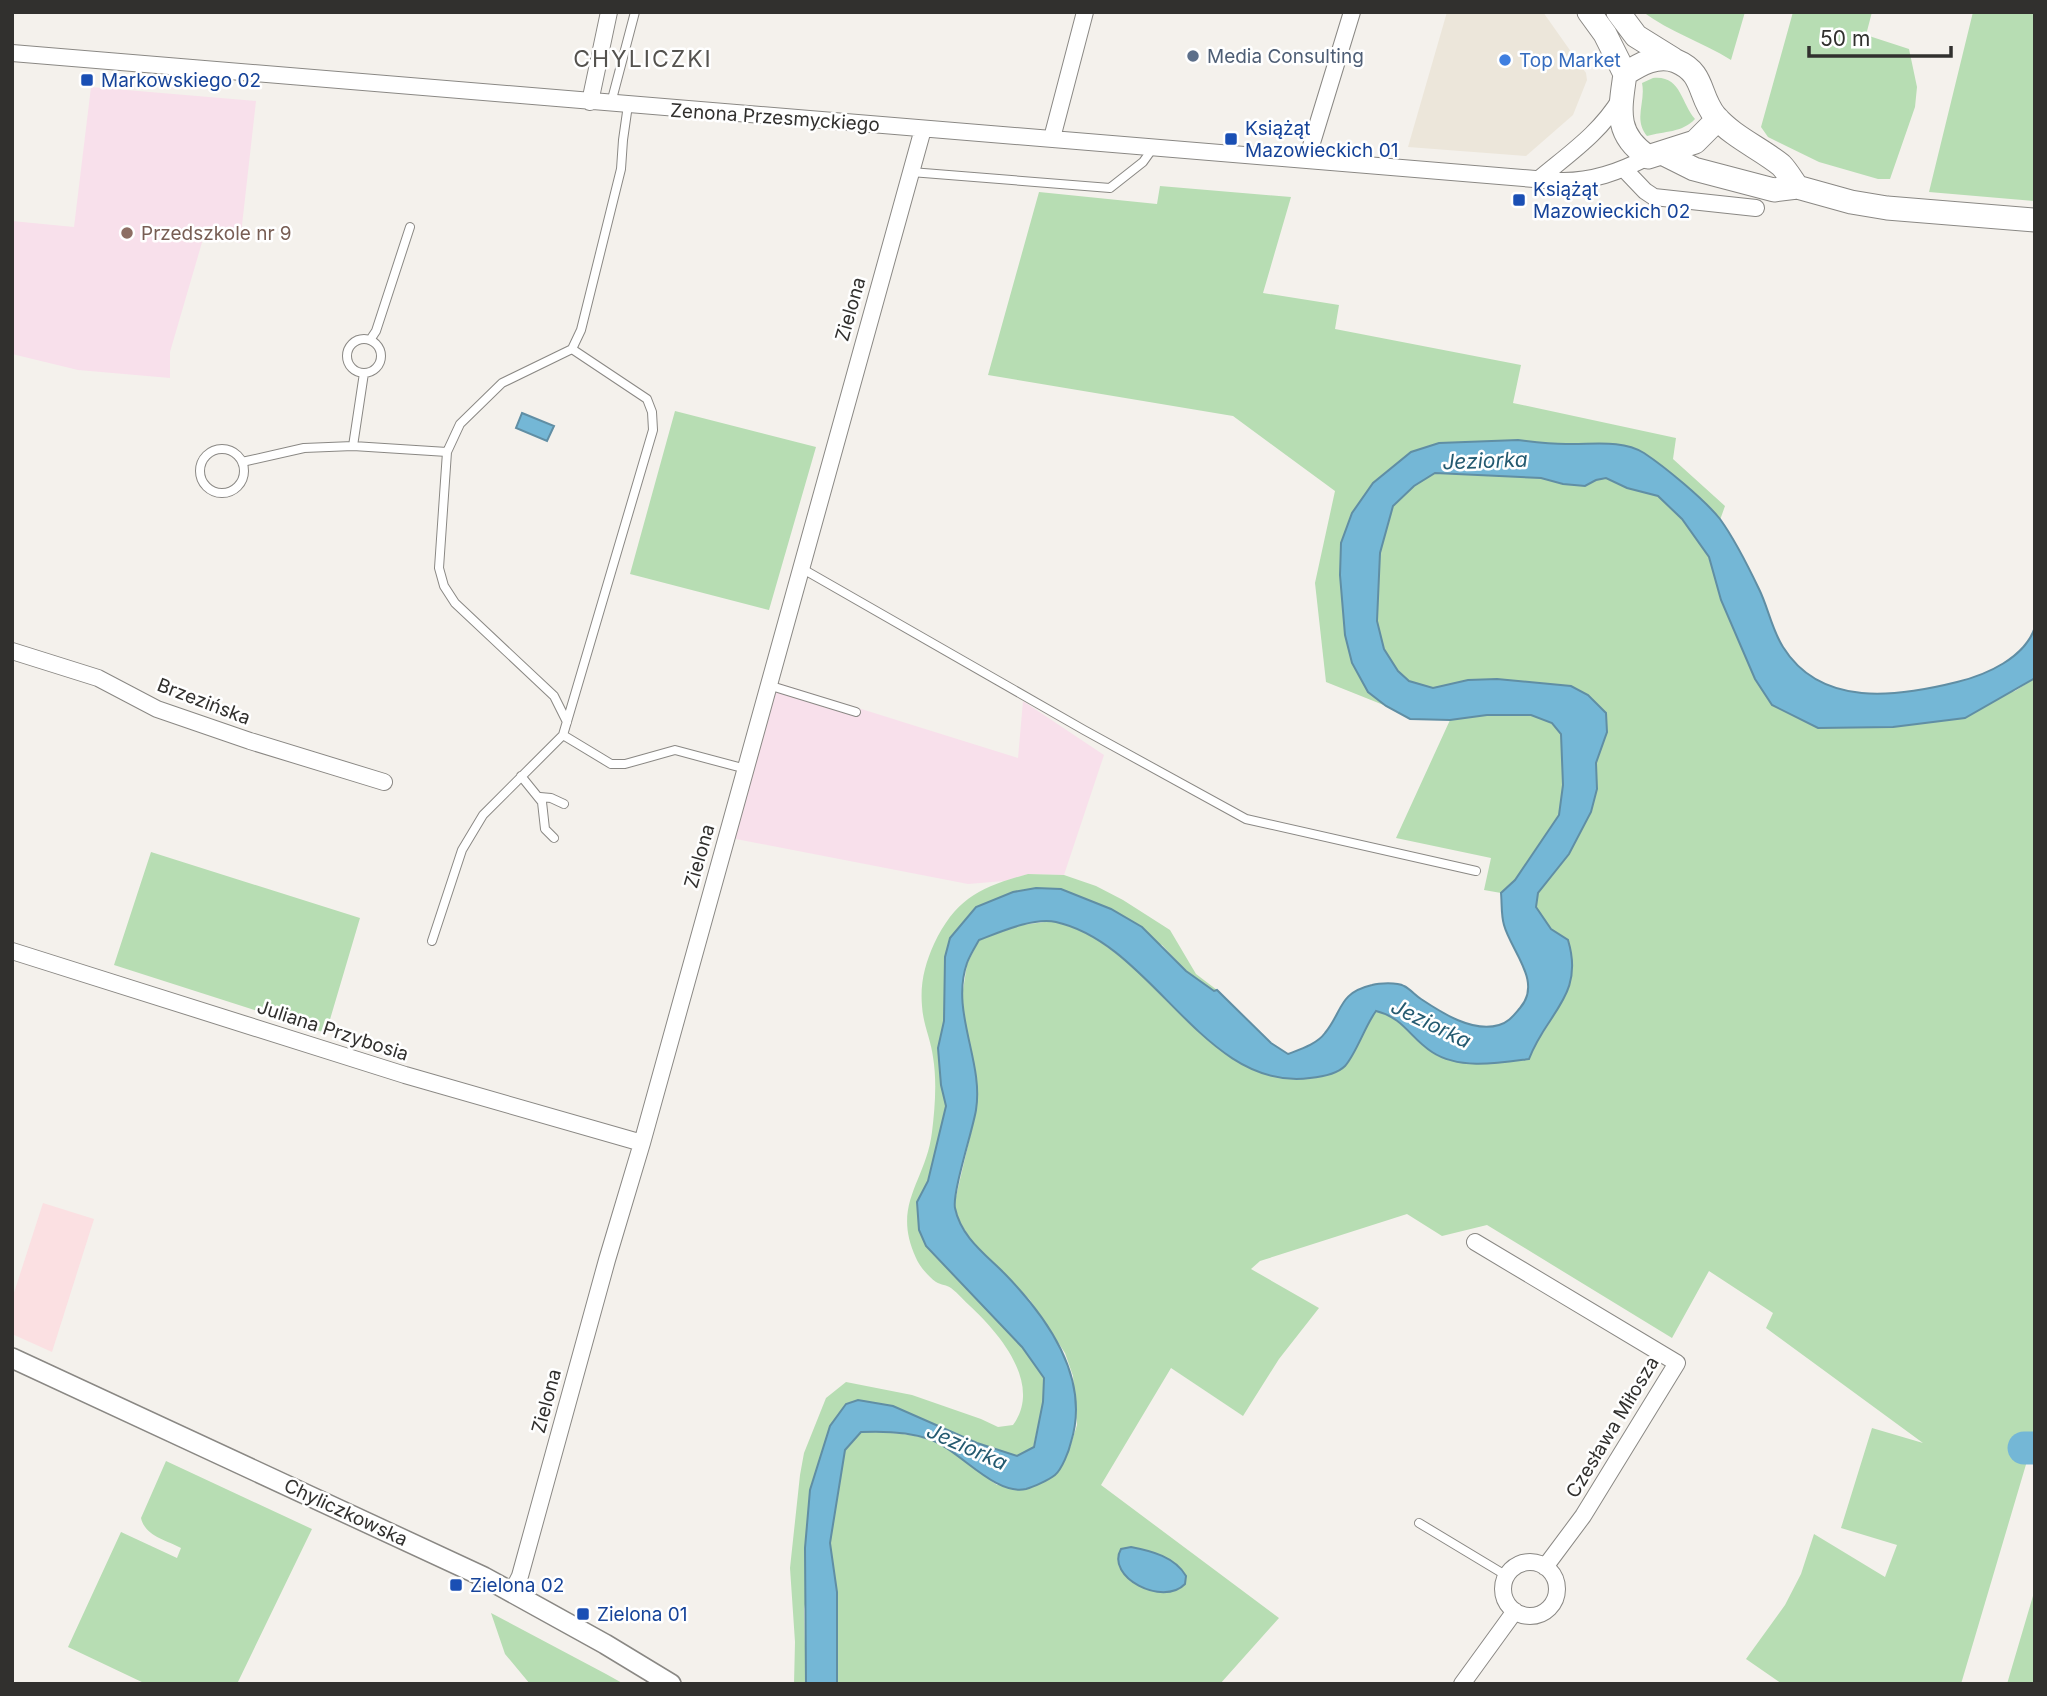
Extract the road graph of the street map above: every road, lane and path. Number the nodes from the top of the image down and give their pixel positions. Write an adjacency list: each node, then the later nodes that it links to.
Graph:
1 (609, 12): 11 (street)
2 (635, 12): 12 (lane)
3 (1086, 12): 16 (street)
4 (1352, 12): 19 (street)
5 (1589, 12): 9 (main road)
6 (1618, 12): 8 (main road)
7 (12, 53): 11 (street, Zenona Przesmyckiego)
8 (1673, 60): 9 (main road); 14 (main road)
9 (1625, 74): 10 (main road)
10 (1622, 97): 18 (main road); 22 (street)
11 (590, 102): 12 (street, Zenona Przesmyckiego)
12 (611, 103): 13 (street, Zenona Przesmyckiego)
13 (628, 105): 15 (street, Zenona Przesmyckiego); 28 (lane)
14 (1718, 120): 18 (main road); 23 (main road)
15 (923, 129): 16 (street, Zenona Przesmyckiego); 21 (street, Zielona)
16 (1052, 138): 17 (street, Zenona Przesmyckiego)
17 (1153, 147): 19 (street, Zenona Przesmyckiego); 21 (lane)
18 (1656, 156): 20 (street, Zenona Przesmyckiego); 23 (main road)
19 (1307, 159): 22 (street, Zenona Przesmyckiego)
20 (1624, 169): 22 (street, Zenona Przesmyckiego); 24 (street)
21 (911, 172): 33 (street, Zielona)
22 (1539, 178)
23 (1797, 187): 25 (main road)
24 (1756, 208)
25 (2035, 220)
26 (410, 227): 27 (lane)
27 (370, 340): 29 (lane); 29 (lane)
28 (572, 349): 31 (lane); 37 (lane)
29 (364, 373): 30 (lane)
30 (353, 446): 31 (lane); 32 (lane)
31 (447, 452): 37 (lane)
32 (242, 462): 32 (lane)
33 (800, 568): 35 (street, Zielona); 45 (lane)
34 (12, 651): 41 (street, Brzezińska)
35 (768, 685): 36 (lane); 39 (street, Zielona)
36 (856, 712)
37 (567, 722): 38 (lane)
38 (563, 735): 39 (lane); 40 (lane)
39 (746, 769): 48 (street, Zielona)
40 (521, 776): 42 (lane); 46 (lane)
41 (384, 782)
42 (540, 797): 43 (lane); 44 (lane)
43 (564, 804)
44 (554, 838)
45 (1476, 871)
46 (432, 941)
47 (12, 951): 48 (street, Juliana Przybosia)
48 (642, 1144): 54 (street, Zielona)
49 (1475, 1242): 52 (street, Czesława Miłosza)
50 (12, 1357): 54 (street, Chyliczkowska)
51 (1419, 1523): 53 (lane)
52 (1545, 1567): 53 (street); 55 (street)
53 (1507, 1576): 55 (street)
54 (512, 1592): 56 (street, Chyliczkowska)
55 (1515, 1612): 57 (street)
56 (671, 1684)
57 (1462, 1684)

